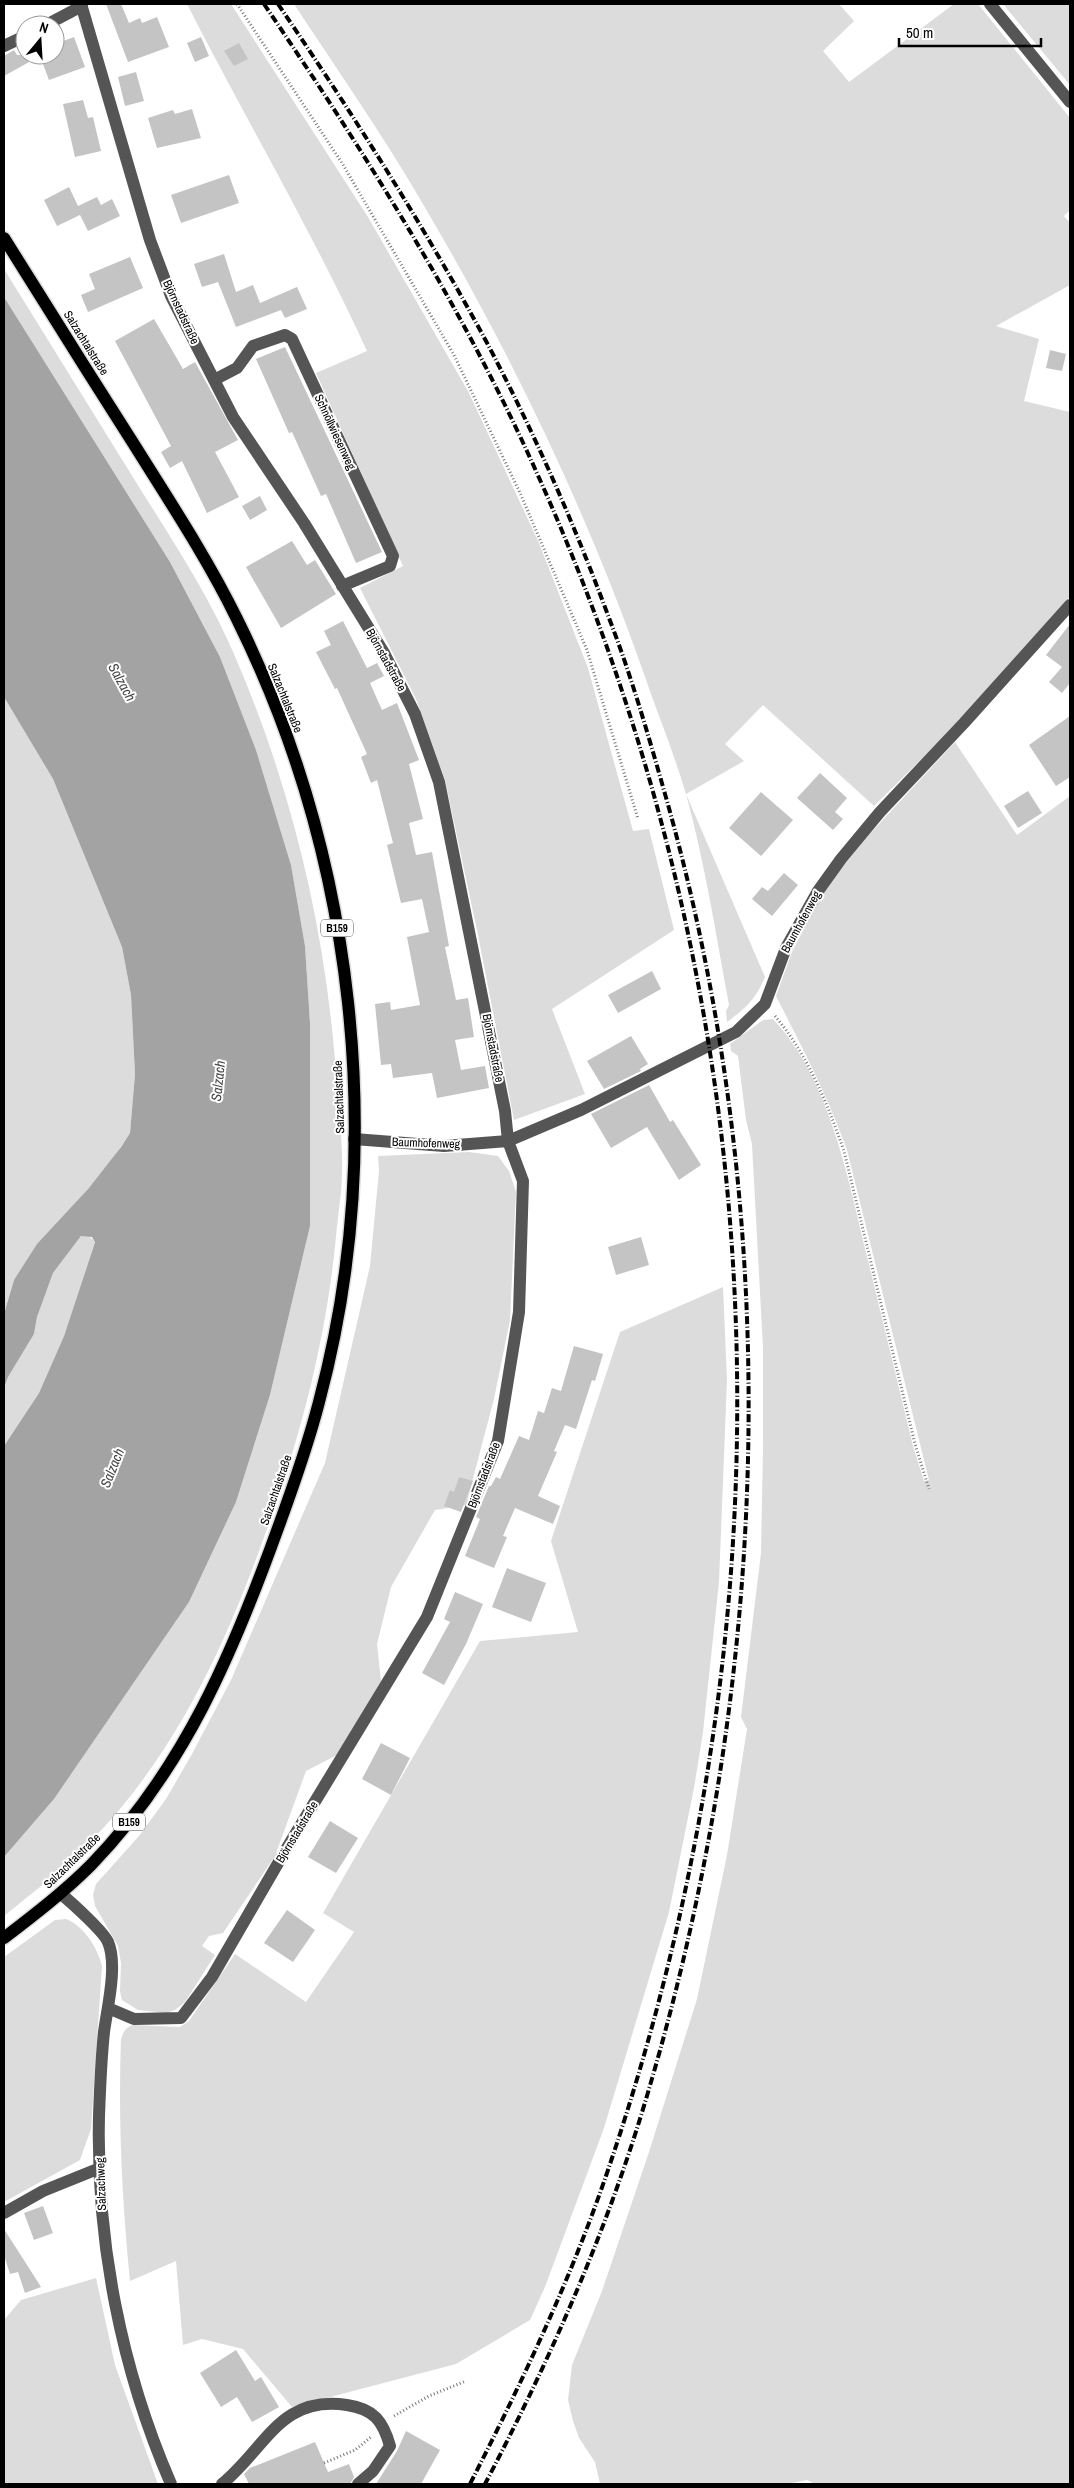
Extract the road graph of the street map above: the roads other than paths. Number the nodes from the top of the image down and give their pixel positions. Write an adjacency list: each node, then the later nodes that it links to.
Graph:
1 (990, 4): 4 (street)
2 (82, 5): 3 (street); 6 (street, Björnstadstraße)
3 (64, 15)
4 (1070, 102)
5 (4, 238): 9 (main road, Salzachtalstraße / B159)
6 (214, 380): 7 (street, Björnstadstraße); 7 (street, Schnöllwiesenweg)
7 (342, 586): 10 (street, Björnstadstraße)
8 (1070, 605): 10 (street, Baumhofenweg)
9 (354, 1140): 10 (street, Baumhofenweg); 11 (main road, Salzachtalstraße / B159)
10 (508, 1141): 13 (street, Björnstadstraße)
11 (61, 1894): 12 (main road, Salzachtalstraße / B159); 13 (street, Salzachweg)
12 (4, 1938)
13 (108, 2008): 14 (street, Salzachweg)
14 (100, 2168): 15 (street); 16 (street, Salzachweg)
15 (4, 2213)
16 (171, 2484)
17 (222, 2484): 18 (street)
18 (358, 2484)

